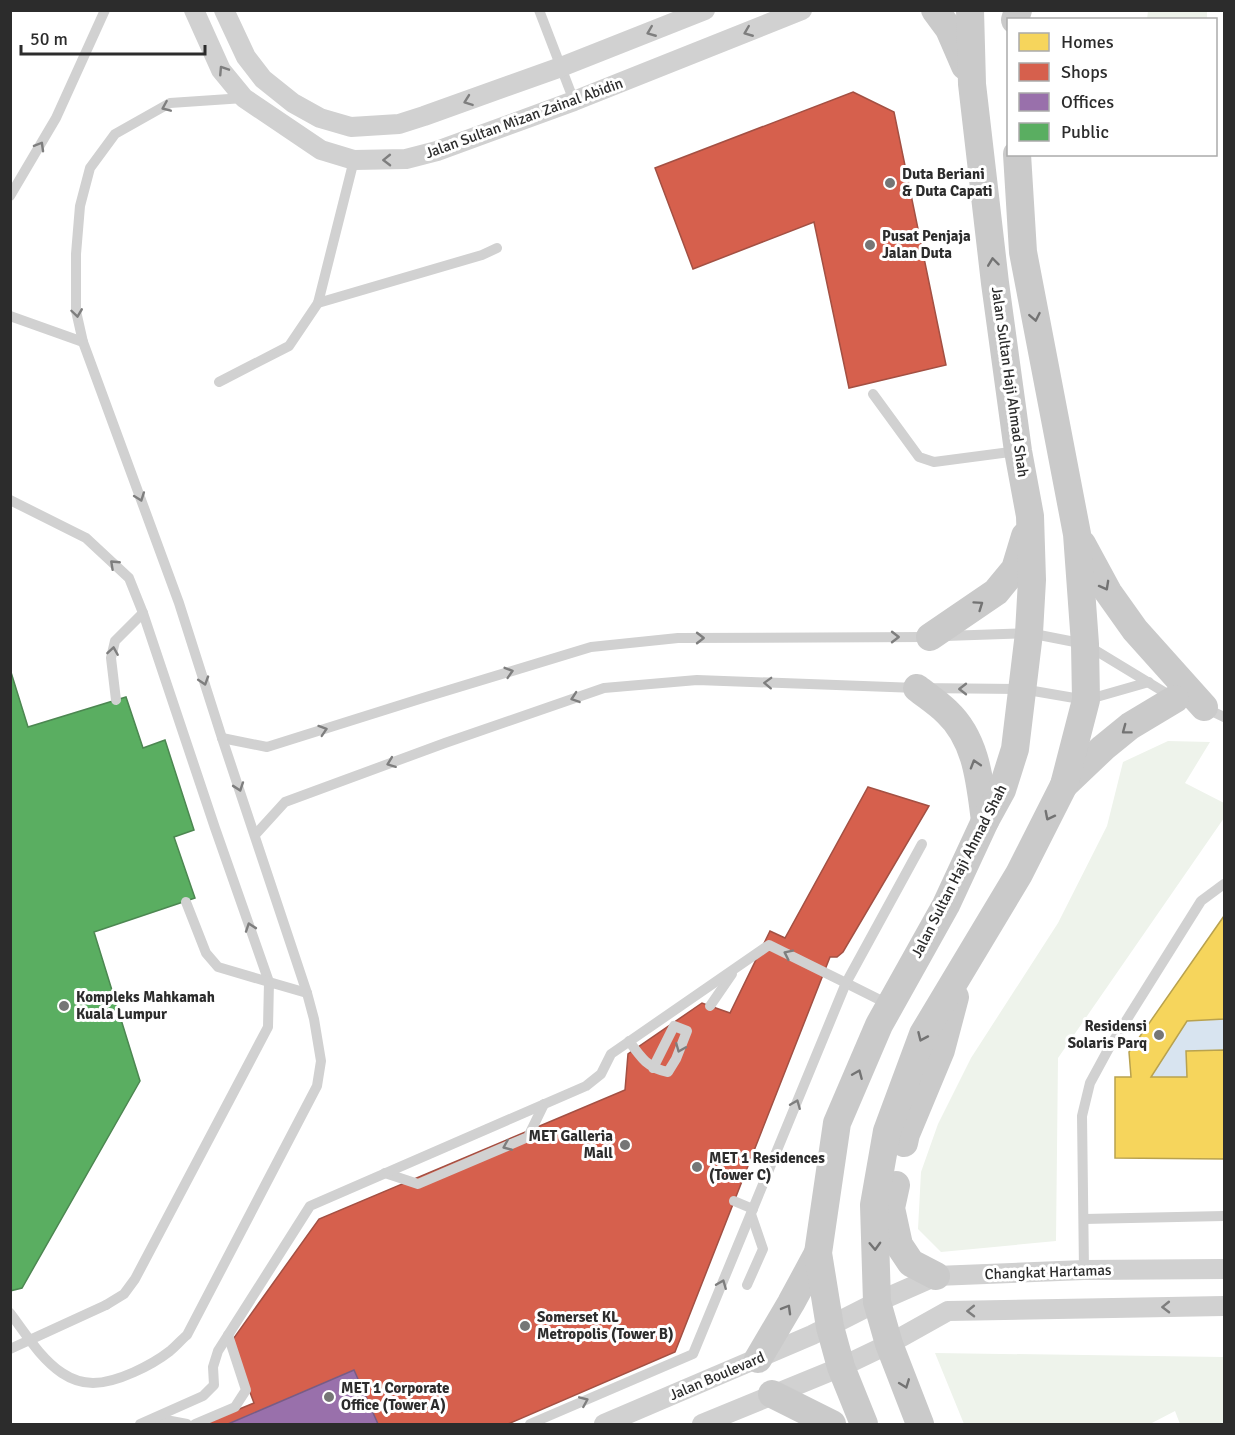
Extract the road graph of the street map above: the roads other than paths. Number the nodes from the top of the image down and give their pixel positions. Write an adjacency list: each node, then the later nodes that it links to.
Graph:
1 (105, 10): 15 (lane, one-way to 1)
2 (195, 10): 11 (street, Jalan Sultan Mizan Zainal Abidin, one-way to 2)
3 (224, 10): 9 (street, one-way to 3)
4 (539, 10): 9 (lane)
5 (705, 10): 9 (street, one-way to 9)
6 (802, 10): 12 (street, Jalan Sultan Mizan Zainal Abidin, one-way to 12)
7 (934, 10): 10 (street)
8 (970, 10): 10 (street, Jalan Sultan Haji Ahmad Shah)
9 (561, 67): 12 (lane)
10 (972, 84): 22 (street, Jalan Sultan Haji Ahmad Shah, one-way to 10)
11 (244, 98): 14 (street, Jalan Sultan Mizan Zainal Abidin); 19 (lane, one-way to 19)
12 (574, 101): 14 (street, Jalan Sultan Mizan Zainal Abidin, one-way to 14)
13 (1017, 156): 25 (street, one-way to 25)
14 (354, 160): 17 (lane)
15 (10, 196)
16 (497, 248): 17 (lane)
17 (318, 303): 20 (lane)
18 (10, 316): 19 (lane)
19 (83, 342): 37 (lane, one-way to 37)
20 (219, 382)
21 (873, 394): 22 (lane)
22 (1018, 451): 24 (street, Jalan Sultan Haji Ahmad Shah)
23 (10, 500): 26 (lane, one-way to 23)
24 (1030, 516): 27 (street, Jalan Sultan Haji Ahmad Shah); 28 (street, one-way to 24)
25 (1077, 534): 29 (street); 36 (street, one-way to 36)
26 (143, 613): 34 (lane, one-way to 26); 46 (lane, one-way to 26)
27 (1029, 633): 28 (lane); 29 (lane); 32 (street, Jalan Sultan Haji Ahmad Shah)
28 (930, 637): 37 (lane, one-way to 28)
29 (1085, 644): 30 (lane); 35 (street)
30 (1149, 682): 33 (lane); 35 (lane)
31 (917, 688): 32 (lane, one-way to 31); 39 (street, one-way to 31); 40 (lane, one-way to 40)
32 (1022, 689): 35 (lane); 39 (street, Jalan Sultan Haji Ahmad Shah)
33 (1175, 699): 36 (lane); 38 (street, one-way to 38)
34 (116, 700)
35 (1086, 700): 38 (street)
36 (1214, 712)
37 (222, 738): 40 (lane, one-way to 40)
38 (1064, 785): 45 (street, one-way to 45)
39 (985, 821): 49 (street, Jalan Sultan Haji Ahmad Shah)
40 (255, 835): 48 (lane)
41 (922, 844): 47 (lane)
42 (1224, 884): 58 (lane)
43 (186, 902): 46 (lane)
44 (738, 966): 47 (lane, one-way to 44); 50 (lane); 51 (lane)
45 (962, 969): 62 (street); 64 (street, one-way to 64)
46 (269, 982): 48 (lane); 71 (lane, bridge)
47 (846, 983): 49 (lane); 56 (lane, one-way to 47)
48 (307, 993): 67 (lane)
49 (890, 1005): 59 (street, Jalan Sultan Haji Ahmad Shah, one-way to 49)
50 (710, 1006)
51 (629, 1041): 52 (lane); 53 (lane)
52 (653, 1068)
53 (544, 1104): 54 (lane); 54 (lane, one-way to 54)
54 (386, 1173): 69 (lane)
55 (734, 1201): 56 (lane)
56 (752, 1211): 63 (lane); 79 (lane, one-way to 56)
57 (1224, 1216): 58 (lane)
58 (1084, 1219): 61 (lane)
59 (818, 1253): 68 (street, Jalan Sultan Haji Ahmad Shah); 72 (street, one-way to 59)
60 (1224, 1269): 61 (street, Changkat Hartamas)
61 (1084, 1270): 62 (street, Changkat Hartamas)
62 (936, 1276): 64 (street, Changkat Hartamas)
63 (747, 1286)
64 (877, 1302): 68 (street, Jalan Boulevard); 70 (street)
65 (1224, 1306): 70 (street, one-way to 70)
66 (254, 1311): 69 (lane)
67 (10, 1313)
68 (830, 1327): 72 (street, Jalan Boulevard); 73 (street, Jalan Sultan Haji Ahmad Shah)
69 (230, 1332): 75 (lane); 78 (lane)
70 (889, 1344): 73 (street); 84 (street, one-way to 84)
71 (10, 1349)
72 (758, 1359): 80 (street, Jalan Boulevard)
73 (841, 1366): 74 (street); 83 (street, Jalan Sultan Haji Ahmad Shah)
74 (772, 1394): 81 (street); 82 (street)
75 (155, 1418): 76 (lane); 77 (lane)
76 (140, 1425)
77 (187, 1425)
78 (195, 1425)
79 (530, 1425)
80 (604, 1425)
81 (702, 1425)
82 (832, 1425)
83 (864, 1425)
84 (920, 1425)

